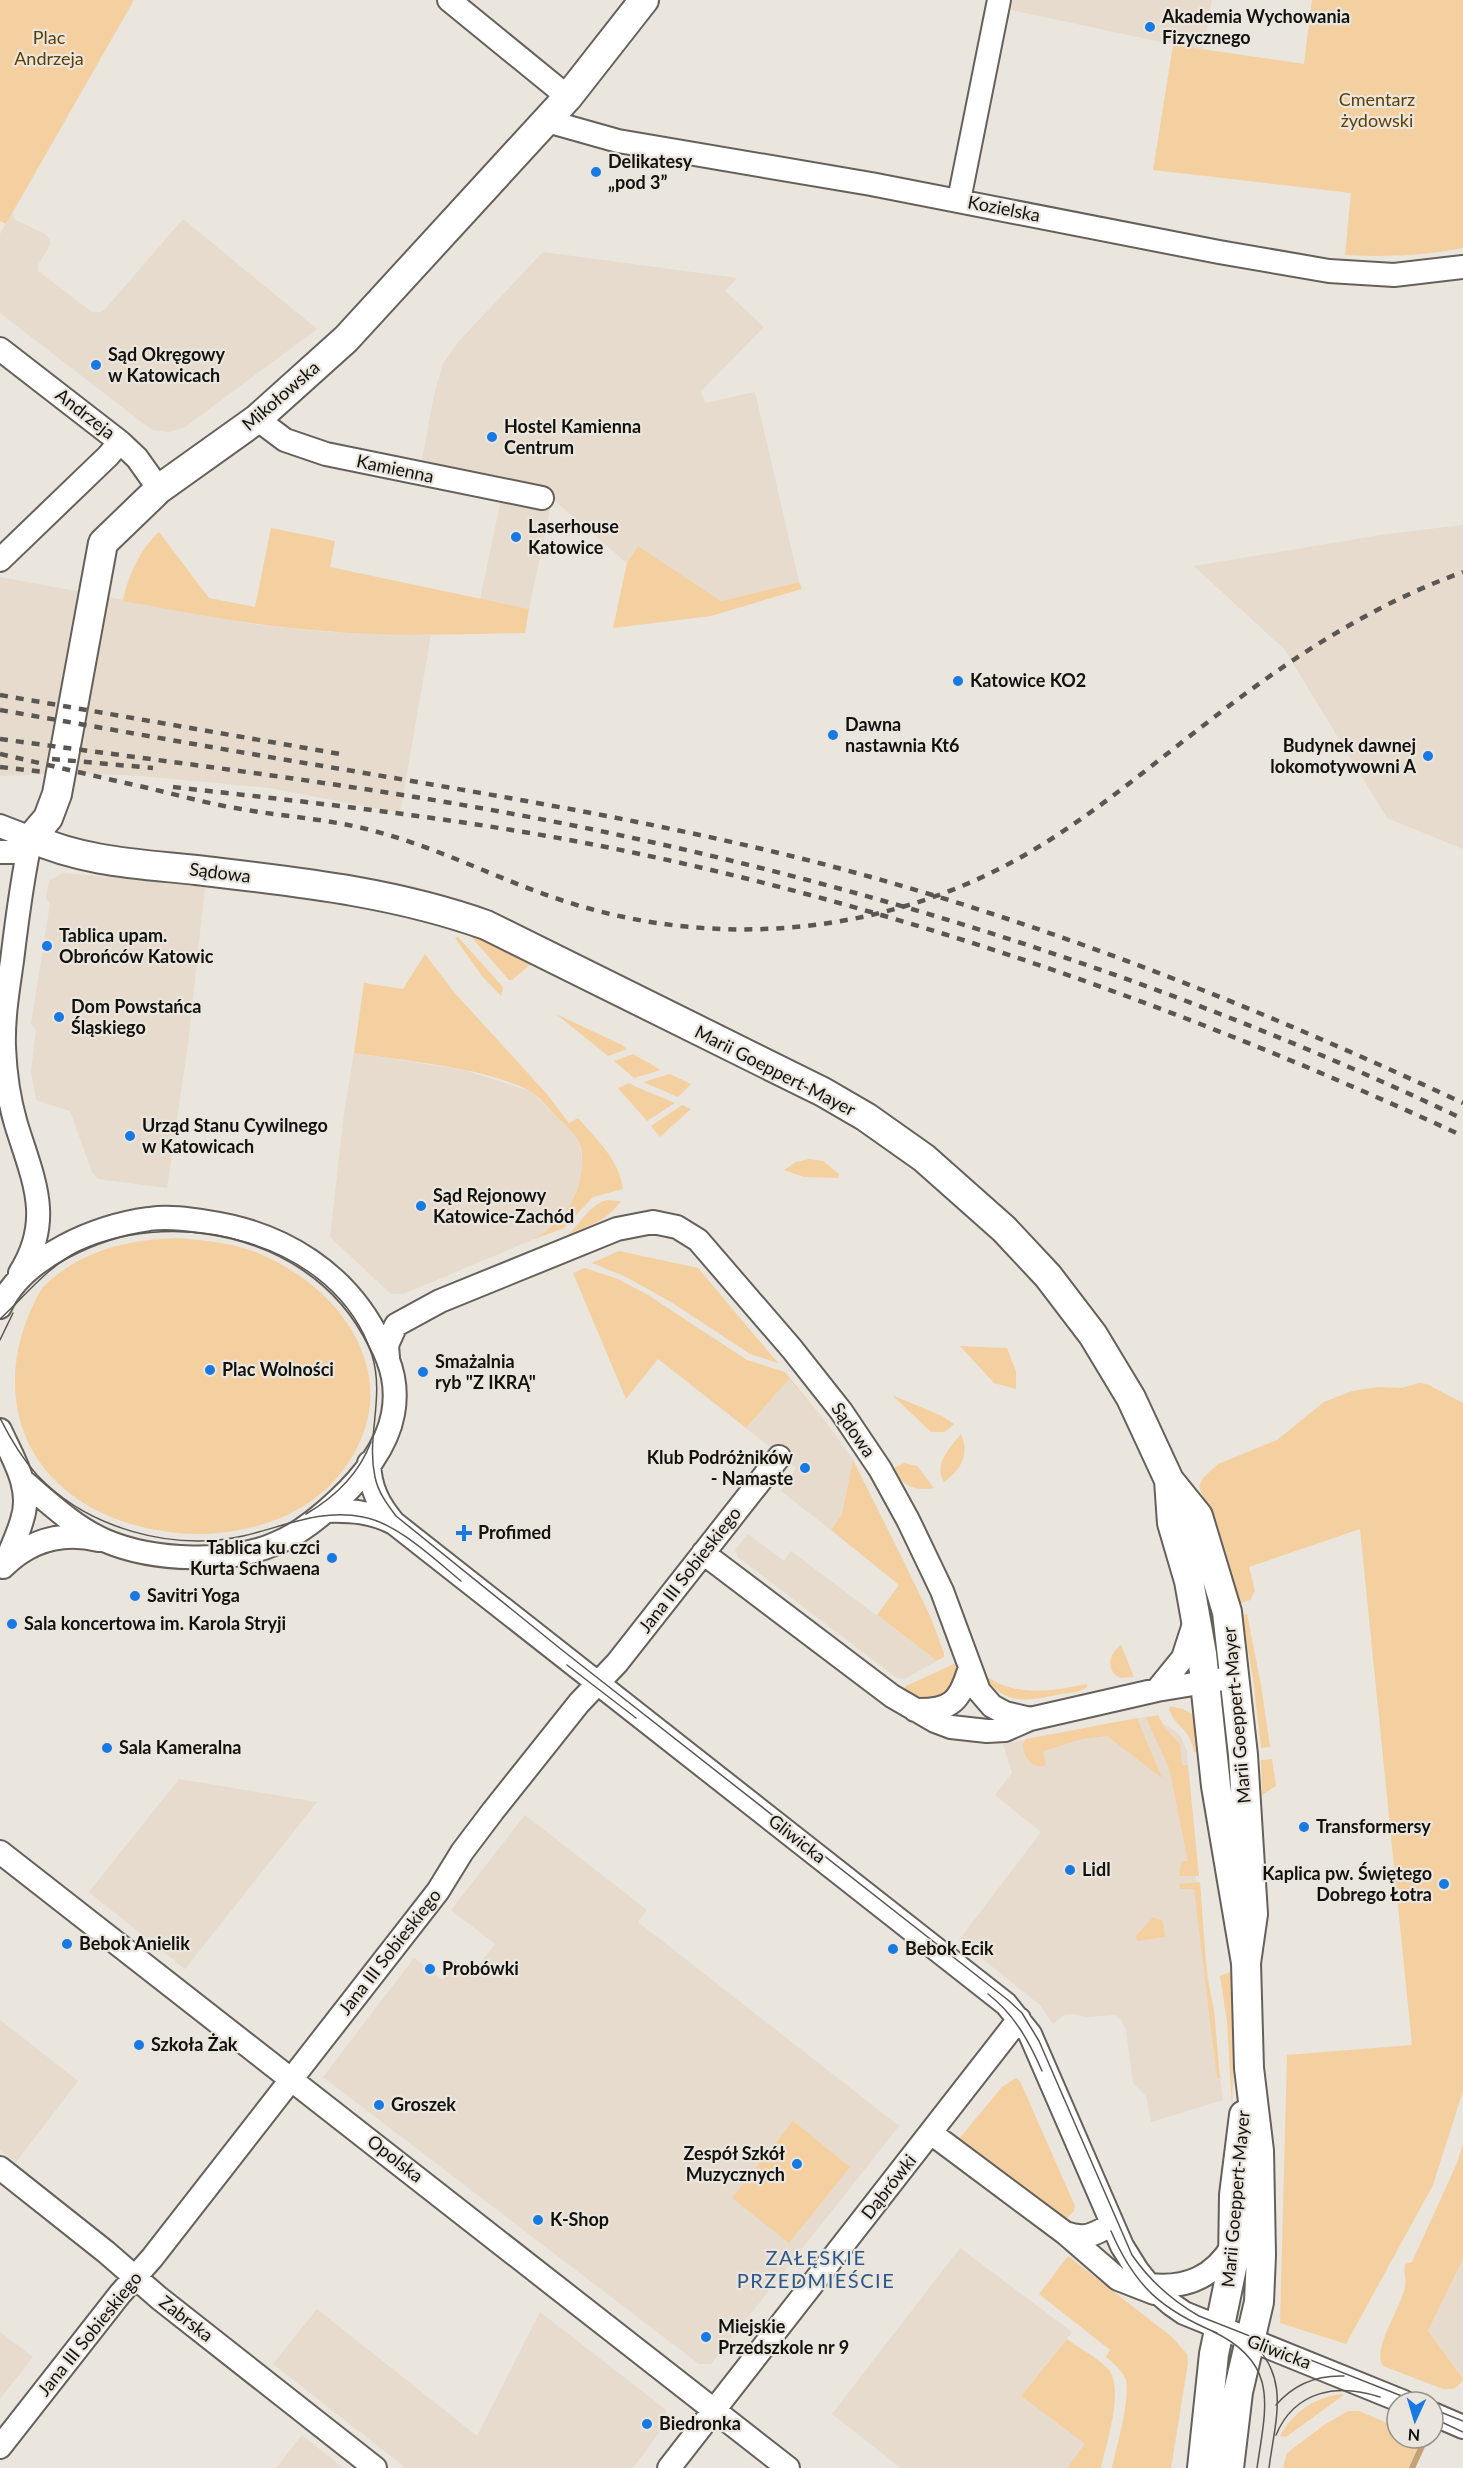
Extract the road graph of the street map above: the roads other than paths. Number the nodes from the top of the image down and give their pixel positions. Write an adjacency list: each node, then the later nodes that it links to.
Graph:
1 (449, 0): 4 (street)
2 (644, 0): 4 (main road, Mikołowska)
3 (999, 0): 6 (street)
4 (568, 97): 5 (main road, Mikołowska)
5 (547, 121): 6 (street, Kozielska); 9 (main road, Mikołowska)
6 (959, 200): 7 (street, Kozielska)
7 (1463, 267)
8 (0, 349): 10 (street, Andrzeja)
9 (257, 419): 11 (main road, Mikołowska); 12 (street, Kamienna)
10 (120, 442): 11 (street, Andrzeja); 13 (street)
11 (159, 489): 15 (main road, Mikołowska)
12 (542, 498)
13 (0, 560)
14 (0, 826): 15 (street)
15 (32, 838): 16 (street); 17 (main road, Sądowa); 18 (street)
16 (0, 852)
17 (410, 902): 24 (main road, Marii Goeppert-Mayer)
18 (5, 1298): 19 (street)
19 (388, 1358): 22 (street); 31 (street, Sądowa)
20 (0, 1430): 23 (street)
21 (779, 1457): 28 (street, Jana III Sobieskiego)
22 (369, 1463): 25 (street); 26 (street, Gliwicka)
23 (22, 1480): 27 (street); 29 (street)
24 (1169, 1480): 30 (main road, Marii Goeppert-Mayer); 32 (main road, Marii Goeppert-Mayer)
25 (326, 1511): 26 (street, Gliwicka); 27 (street)
26 (394, 1523): 34 (street, Gliwicka)
27 (106, 1541): 29 (street)
28 (703, 1553): 34 (street, Jana III Sobieskiego); 36 (street)
29 (3, 1568)
30 (1196, 1620): 33 (main road, Marii Goeppert-Mayer); 35 (street)
31 (970, 1667): 36 (street); 37 (street, Sądowa)
32 (1236, 1677): 33 (street); 39 (main road, Marii Goeppert-Mayer)
33 (1206, 1681): 35 (street); 39 (main road, Marii Goeppert-Mayer)
34 (598, 1682): 40 (street, Gliwicka); 42 (street, Jana III Sobieskiego)
35 (1157, 1690): 37 (street)
36 (915, 1710): 37 (street)
37 (1030, 1719)
38 (0, 1852): 42 (street, Opolska)
39 (1246, 1963): 41 (main road, Marii Goeppert-Mayer)
40 (1019, 2019): 43 (street, Dąbrówki); 45 (street, Gliwicka)
41 (1249, 2068): 47 (main road, Marii Goeppert-Mayer); 51 (main road, Marii Goeppert-Mayer)
42 (292, 2079): 48 (street, Jana III Sobieskiego); 53 (street, Opolska)
43 (931, 2133): 46 (street, Gliwicka); 53 (street, Dąbrówki)
44 (0, 2168): 48 (street, Zabrska)
45 (1112, 2224): 46 (street); 49 (street, Gliwicka)
46 (1065, 2233): 49 (street, Gliwicka)
47 (1233, 2245): 49 (street, Gliwicka); 50 (main road, Marii Goeppert-Mayer)
48 (135, 2277): 56 (street, Jana III Sobieskiego); 57 (street, Zabrska)
49 (1154, 2289): 50 (street, Gliwicka)
50 (1219, 2328): 51 (street, Gliwicka); 60 (main road, Marii Goeppert-Mayer)
51 (1250, 2341): 52 (street, Gliwicka); 61 (main road, Marii Goeppert-Mayer)
52 (1385, 2394)
53 (714, 2409): 58 (street, Dąbrówki); 59 (street, Opolska)
54 (1445, 2419): 55 (street)
55 (1463, 2427)
56 (0, 2447)
57 (375, 2468)
58 (669, 2468)
59 (788, 2468)
60 (1202, 2468)
61 (1229, 2468)

